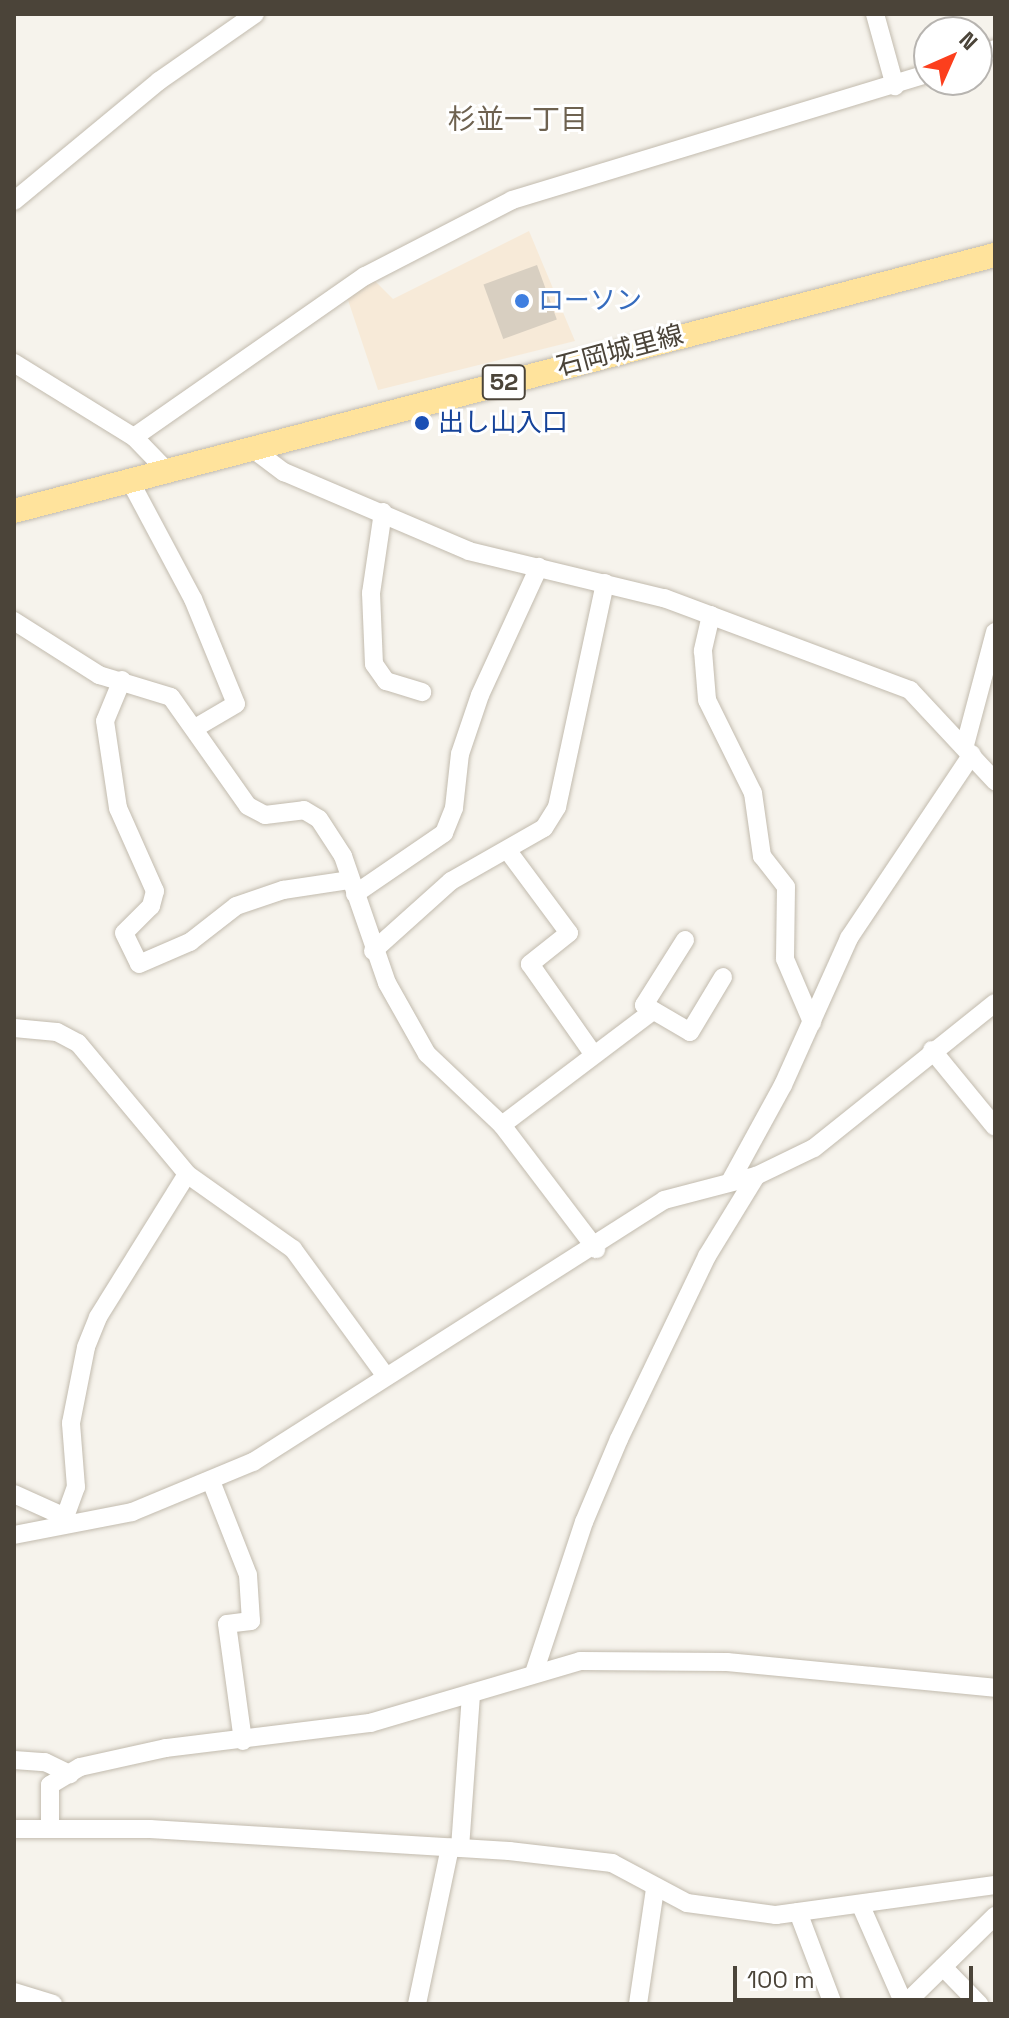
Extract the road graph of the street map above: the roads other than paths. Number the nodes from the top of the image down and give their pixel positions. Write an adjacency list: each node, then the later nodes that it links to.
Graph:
1 (255, 14): 5 (street)
2 (875, 14): 4 (street)
3 (913, 79): 4 (street)
4 (895, 86): 8 (street)
5 (14, 201)
6 (995, 255): 9 (main road, 石岡城里線 / 52)
7 (14, 363): 8 (street)
8 (134, 437): 10 (street)
9 (253, 449): 10 (main road, 石岡城里線 / 52); 13 (street)
10 (167, 471): 11 (main road, 石岡城里線 / 52)
11 (130, 481): 12 (main road, 石岡城里線 / 52); 21 (street)
12 (14, 511)
13 (383, 512): 14 (street); 20 (street)
14 (539, 567): 15 (street); 25 (street)
15 (605, 583): 16 (street); 24 (street)
16 (711, 615): 22 (street); 31 (street)
17 (14, 621): 19 (street)
18 (995, 632): 22 (street)
19 (122, 680): 21 (street); 25 (street)
20 (422, 692)
21 (197, 727): 25 (street)
22 (968, 750): 23 (street); 31 (street)
23 (995, 781)
24 (508, 851): 27 (street); 34 (street)
25 (352, 887): 27 (street)
26 (685, 940): 30 (street)
27 (373, 951): 35 (street)
28 (723, 977): 30 (street)
29 (995, 1003): 33 (street)
30 (653, 1011): 34 (street)
31 (812, 1022): 39 (street)
32 (14, 1028): 37 (street)
33 (932, 1050): 36 (street); 38 (street)
34 (594, 1055): 35 (street)
35 (502, 1125): 40 (street)
36 (995, 1127)
37 (187, 1174): 41 (street); 44 (street)
38 (756, 1176): 39 (street); 46 (street)
39 (731, 1180): 40 (street)
40 (596, 1249): 41 (street)
41 (385, 1375): 42 (street)
42 (211, 1481): 44 (street); 49 (street)
43 (14, 1494): 44 (street)
44 (65, 1520): 45 (street)
45 (14, 1535)
46 (535, 1670): 47 (street); 48 (street)
47 (995, 1688)
48 (471, 1693): 49 (street); 54 (street)
49 (243, 1741): 51 (street)
50 (14, 1760): 51 (street)
51 (70, 1774): 52 (street)
52 (50, 1827): 53 (street); 54 (street)
53 (14, 1829)
54 (455, 1847): 56 (street); 63 (street)
55 (995, 1885): 57 (street)
56 (655, 1889): 58 (street); 64 (street)
57 (861, 1906): 58 (street); 66 (street)
58 (798, 1912): 65 (street)
59 (995, 1916): 60 (street)
60 (943, 1967): 66 (street); 67 (street)
61 (14, 1992): 62 (street)
62 (53, 2004)
63 (417, 2004)
64 (638, 2004)
65 (833, 2004)
66 (905, 2004)
67 (979, 2004)

